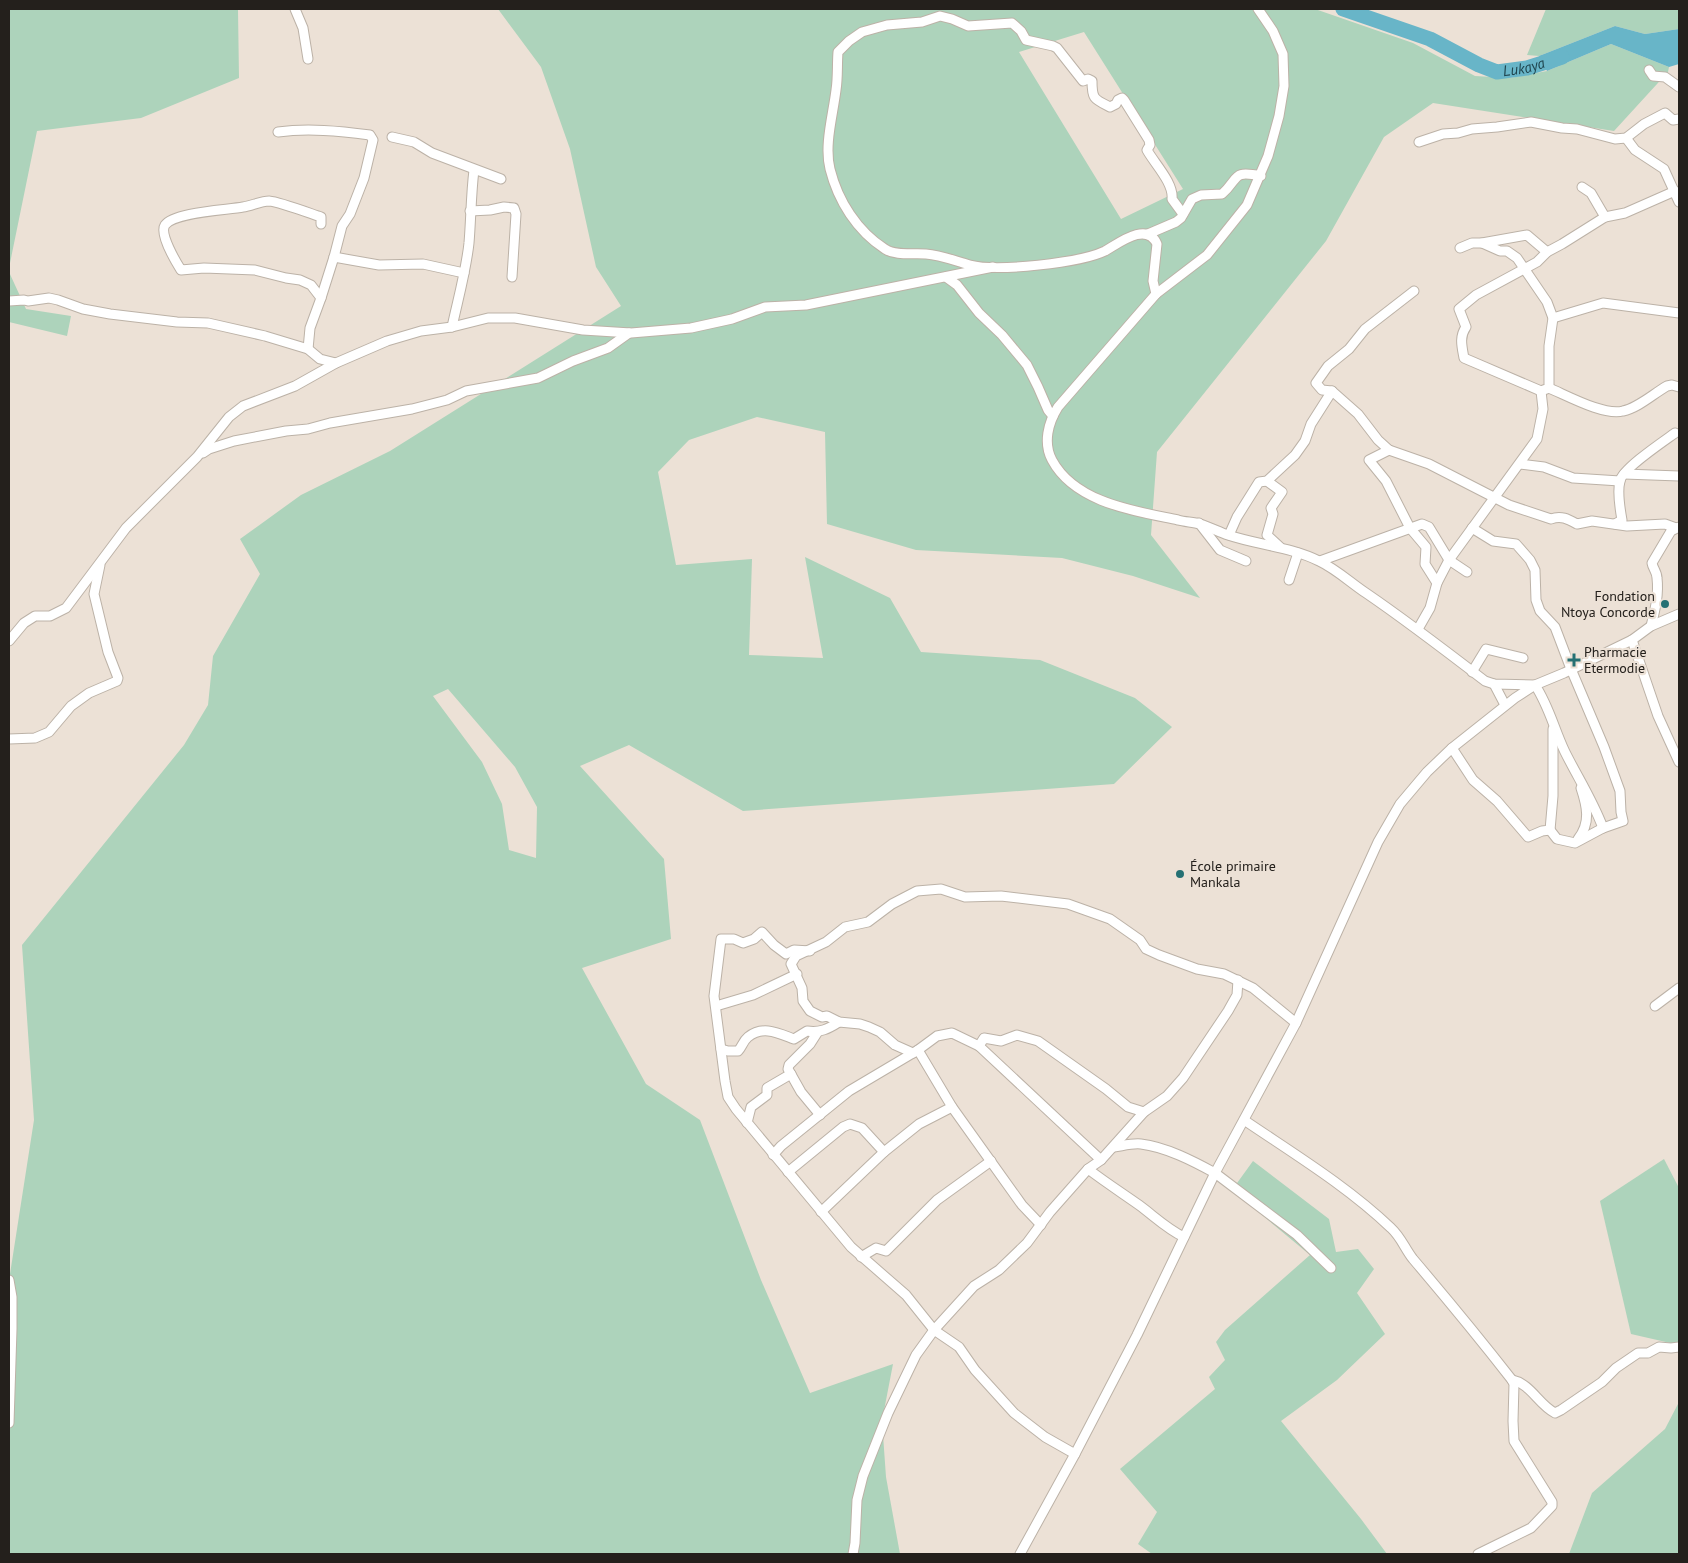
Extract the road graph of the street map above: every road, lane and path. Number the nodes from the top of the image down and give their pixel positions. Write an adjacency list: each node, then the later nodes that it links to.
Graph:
1 (295, 9): 3 (street)
2 (1258, 9): 12 (street)
3 (308, 59)
4 (1649, 70): 5 (street)
5 (1679, 87)
6 (1679, 119): 9 (street)
7 (278, 132): 25 (street)
8 (392, 137): 11 (street)
9 (1626, 138): 10 (street); 15 (street)
10 (1419, 142)
11 (474, 170): 13 (street); 17 (street)
12 (1261, 176): 18 (street); 32 (street)
13 (501, 179)
14 (1582, 187): 19 (street)
15 (1675, 191): 16 (street); 19 (street)
16 (1679, 202)
17 (470, 211): 28 (street); 29 (street)
18 (1183, 214): 21 (street); 26 (street)
19 (1605, 217): 24 (street)
20 (321, 224): 33 (street)
21 (1148, 234): 26 (street); 32 (street)
22 (1482, 243): 23 (street); 24 (street); 27 (street)
23 (1460, 248)
24 (1548, 252): 27 (street)
25 (334, 257): 28 (street); 33 (street)
26 (993, 267): 30 (street)
27 (1525, 268): 36 (street); 42 (street)
28 (464, 273): 37 (street)
29 (512, 277)
30 (946, 277): 38 (street); 44 (street)
31 (1414, 291): 43 (street)
32 (1156, 294): 44 (street)
33 (321, 298): 39 (street)
34 (9, 301): 39 (street)
35 (1679, 313): 36 (street)
36 (1553, 318): 42 (street)
37 (452, 327): 38 (street); 40 (street)
38 (631, 333): 47 (street)
39 (308, 349): 40 (street)
40 (336, 363): 47 (street)
41 (1679, 387): 42 (street)
42 (1545, 390): 48 (street)
43 (1332, 391): 46 (street); 51 (street)
44 (1052, 416): 53 (street)
45 (1675, 433): 50 (street)
46 (1389, 450): 52 (street); 56 (street)
47 (197, 457): 61 (street)
48 (1520, 464): 50 (street); 52 (street)
49 (1679, 476): 50 (street)
50 (1622, 477): 54 (street)
51 (1267, 481): 58 (street); 59 (street)
52 (1494, 498): 54 (street); 57 (street)
53 (1199, 523): 58 (street); 62 (street)
54 (1615, 524): 55 (street)
55 (1678, 527): 69 (street)
56 (1410, 528): 63 (street); 64 (street); 67 (street)
57 (1472, 528): 63 (street); 74 (street)
58 (1228, 535): 59 (street)
59 (1284, 550): 60 (street)
60 (1298, 554): 64 (street); 66 (street)
61 (101, 560): 72 (street); 80 (street)
62 (1246, 560)
63 (1448, 560): 65 (street); 67 (street)
64 (1320, 562): 70 (street)
65 (1468, 572)
66 (1289, 580)
67 (1437, 583): 70 (street)
68 (1679, 614): 69 (street)
69 (1652, 626): 71 (street)
70 (1418, 629): 75 (street)
71 (1632, 640): 74 (street); 82 (street)
72 (9, 641)
73 (1523, 658): 75 (street)
74 (1571, 669): 77 (street); 84 (street)
75 (1472, 672): 76 (street)
76 (1494, 684): 77 (street); 78 (street)
77 (1536, 685): 78 (street); 79 (street)
78 (1505, 705): 81 (street)
79 (1553, 724): 83 (street); 85 (street)
80 (9, 739)
81 (1452, 748): 85 (street); 94 (street)
82 (1679, 762)
83 (1576, 770): 84 (street); 86 (street)
84 (1603, 828): 86 (street)
85 (1550, 830): 86 (street)
86 (1575, 843)
87 (810, 951): 88 (street); 89 (street); 91 (street)
88 (796, 974): 91 (street); 93 (street)
89 (1238, 980): 94 (street); 101 (street)
90 (1679, 988): 92 (street)
91 (716, 1006): 97 (street)
92 (1654, 1006)
93 (839, 1022): 95 (street); 98 (street)
94 (1296, 1023): 103 (street)
95 (817, 1033): 97 (street); 99 (street)
96 (978, 1046): 98 (street); 101 (street); 108 (street)
97 (721, 1049): 104 (street)
98 (916, 1052): 100 (street); 102 (street)
99 (791, 1074): 102 (street); 104 (street)
100 (952, 1107): 106 (street); 109 (street)
101 (1144, 1112): 105 (street)
102 (820, 1115): 107 (street)
103 (1244, 1120): 112 (street); 121 (street)
104 (747, 1123): 107 (street)
105 (1114, 1147): 108 (street); 112 (street)
106 (884, 1152): 111 (street); 113 (street)
107 (773, 1155): 111 (street)
108 (1101, 1160): 110 (street)
109 (991, 1161): 114 (street); 116 (street)
110 (1088, 1169): 114 (street); 115 (street)
111 (788, 1172): 113 (street)
112 (1215, 1173): 115 (street); 117 (street)
113 (821, 1212): 116 (street)
114 (1041, 1225): 119 (street)
115 (1184, 1237): 123 (street)
116 (861, 1256): 119 (street)
117 (1331, 1268)
118 (9, 1280): 122 (street)
119 (934, 1330): 123 (street); 124 (street)
120 (1679, 1346): 121 (street)
121 (1512, 1380): 126 (street)
122 (9, 1423)
123 (1075, 1454): 125 (street)
124 (853, 1554)
125 (1020, 1554)
126 (1478, 1554)

